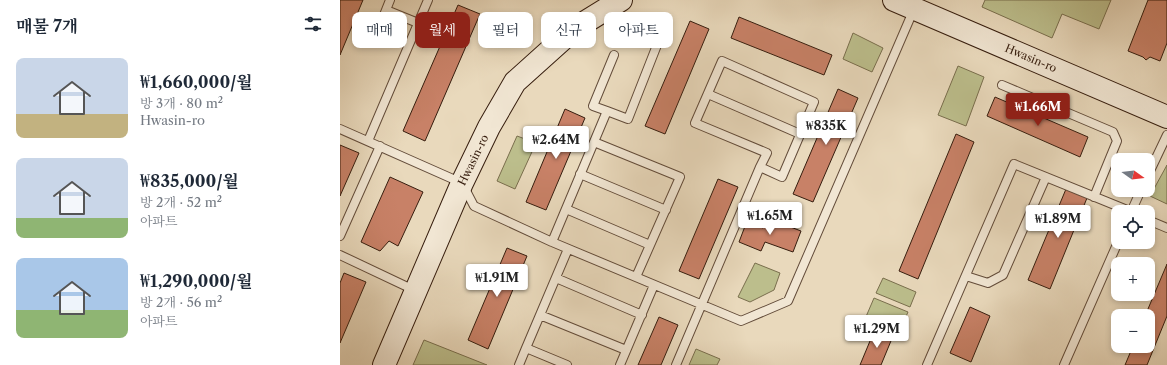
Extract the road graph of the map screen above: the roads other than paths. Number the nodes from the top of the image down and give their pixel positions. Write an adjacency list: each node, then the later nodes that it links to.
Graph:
1 (390, 0): 6 (lane)
2 (428, 0): 7 (lane)
3 (621, 0): 26 (main road, Hwasin-ro)
4 (894, 0): 5 (main road, Hwasin-ro)
5 (914, 9): 15 (main road, Hwasin-ro); 44 (lane)
6 (386, 10): 8 (lane)
7 (423, 12)
8 (415, 22)
9 (415, 30): 19 (lane)
10 (656, 48): 14 (lane)
11 (614, 55): 14 (lane)
12 (1002, 86): 27 (lane)
13 (708, 94): 17 (lane); 17 (lane); 23 (lane)
14 (607, 111): 20 (lane)
15 (1167, 117)
16 (340, 128): 19 (lane)
17 (800, 134): 23 (lane)
18 (1167, 135): 22 (lane)
19 (368, 141): 21 (lane)
20 (594, 142): 24 (lane); 30 (lane)
21 (380, 146): 26 (lane); 33 (lane)
22 (1155, 161)
23 (760, 167): 44 (lane)
24 (580, 174): 29 (lane); 30 (lane)
25 (1046, 177): 27 (lane); 39 (lane); 39 (lane)
26 (462, 183): 34 (lane); 43 (main road, Hwasin-ro)
27 (1094, 197): 28 (lane)
28 (1114, 205)
29 (566, 209): 34 (lane); 35 (lane)
30 (666, 210): 35 (lane)
31 (1155, 223): 32 (lane)
32 (1167, 228)
33 (340, 236)
34 (552, 242): 36 (lane)
35 (650, 245): 41 (lane)
36 (568, 249): 40 (lane); 41 (lane)
37 (1115, 249): 55 (lane)
38 (340, 255): 43 (lane)
39 (966, 276): 54 (lane)
40 (556, 278): 45 (lane); 46 (lane)
41 (636, 278): 42 (lane)
42 (654, 285): 44 (lane); 45 (lane)
43 (415, 291): 49 (main road, Hwasin-ro)
44 (701, 305): 53 (lane)
45 (642, 314): 48 (lane)
46 (540, 315): 47 (lane); 48 (lane)
47 (526, 348): 50 (lane); 51 (lane)
48 (626, 350): 52 (lane)
49 (384, 365)
50 (519, 365)
51 (567, 365)
52 (620, 365)
53 (676, 365)
54 (927, 365)
55 (1064, 365)

